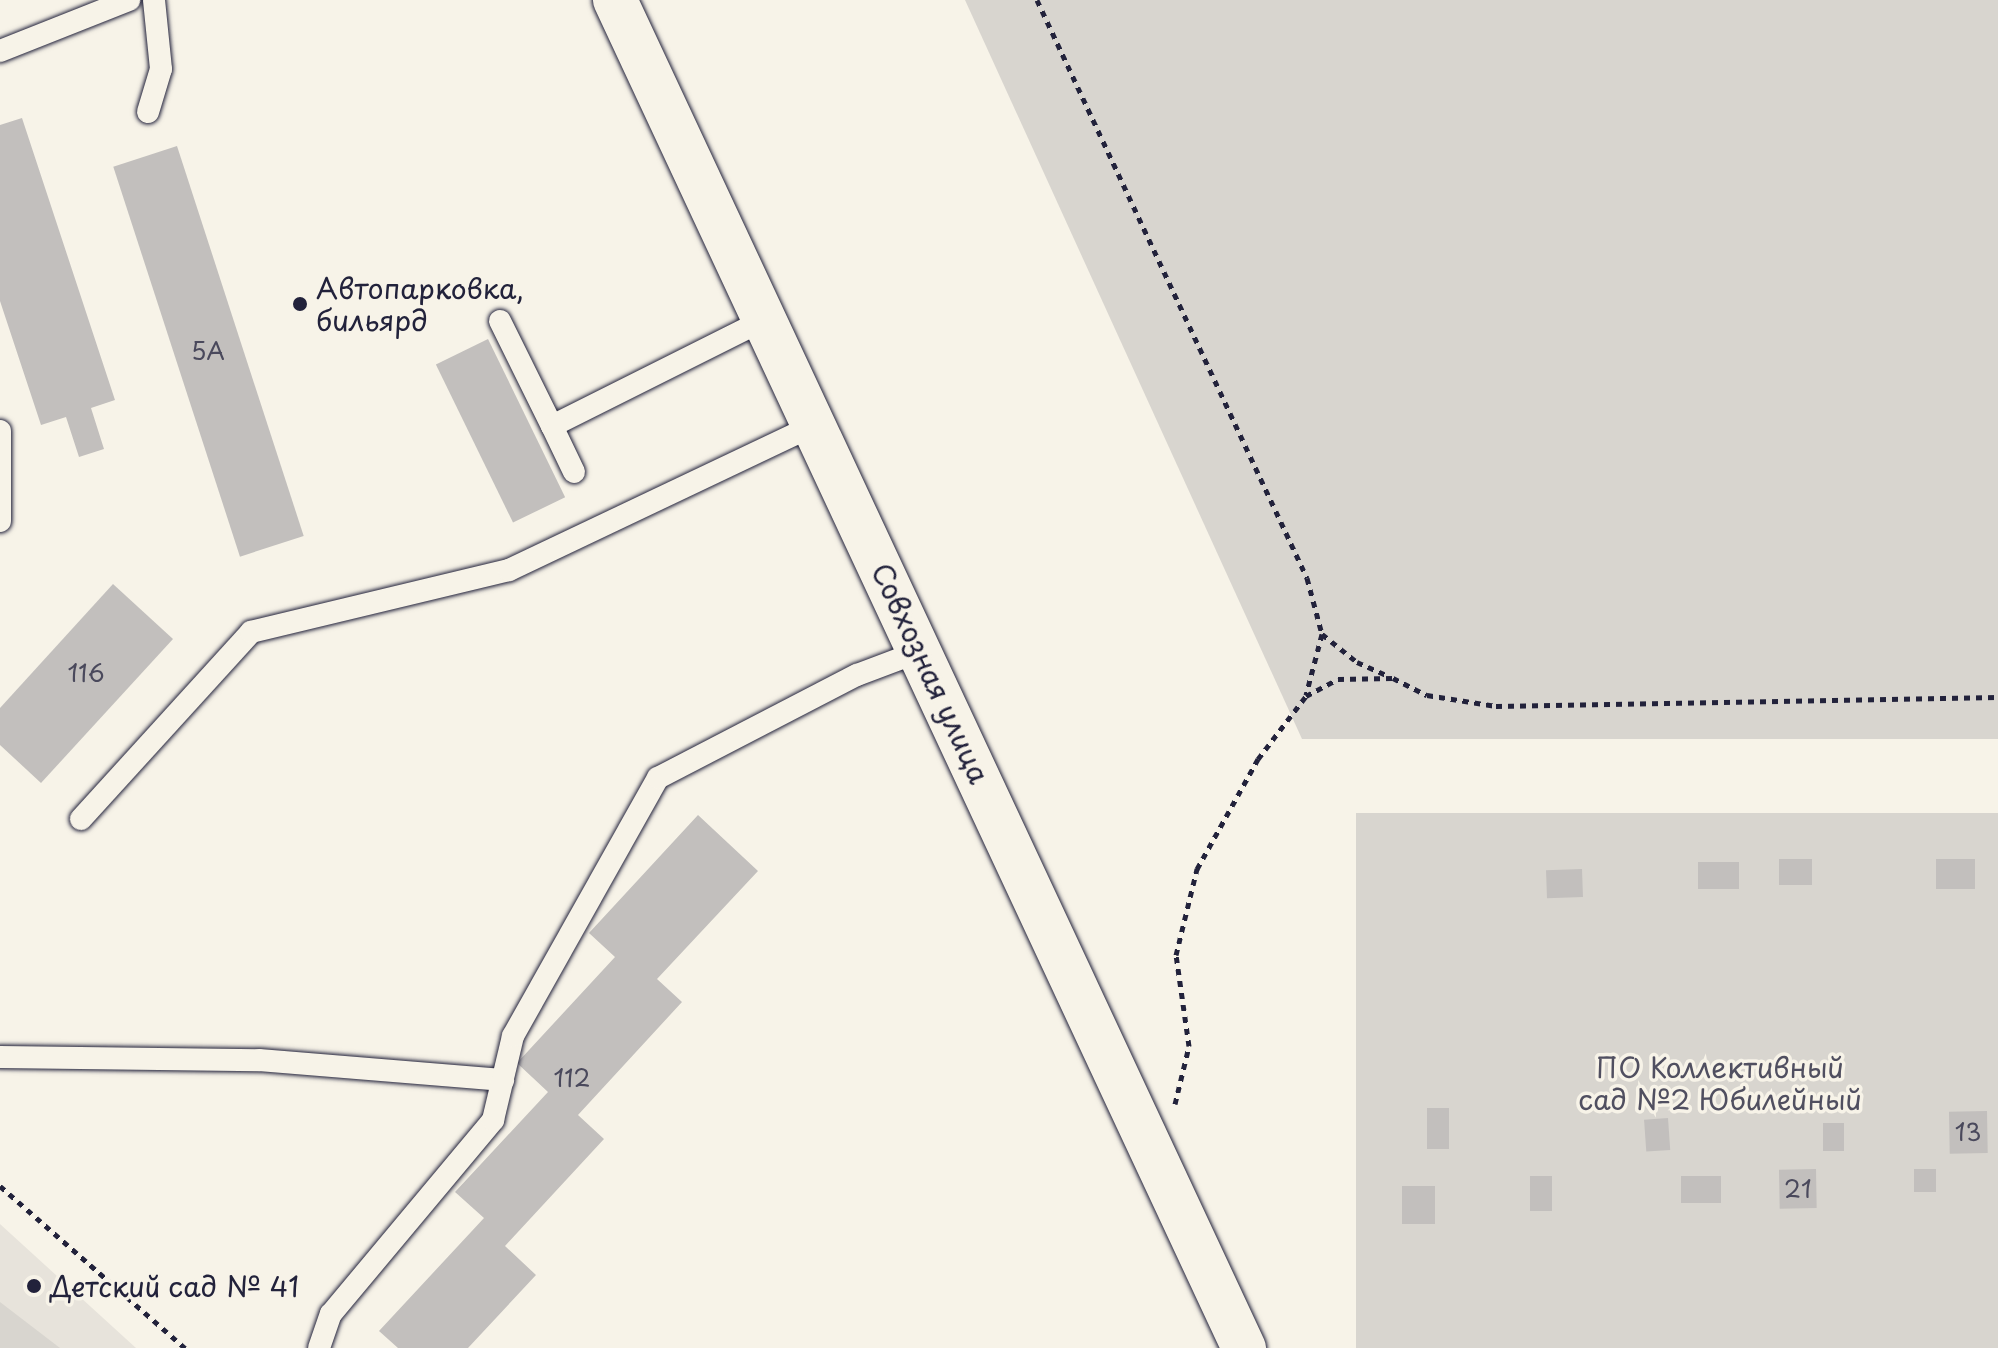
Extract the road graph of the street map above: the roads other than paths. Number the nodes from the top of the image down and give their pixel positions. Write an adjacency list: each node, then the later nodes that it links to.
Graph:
1 (129, 0): 4 (lane)
2 (154, 0): 5 (lane)
3 (615, 0): 6 (main road, Совхозная улица)
4 (0, 51)
5 (148, 112)
6 (766, 319): 8 (main road, Совхозная улица); 9 (lane)
7 (500, 321): 9 (lane)
8 (815, 425): 13 (main road, Совхозная улица); 14 (lane)
9 (552, 426): 11 (lane)
10 (0, 431): 12 (lane)
11 (574, 472)
12 (0, 521)
13 (921, 651): 16 (lane); 18 (main road, Совхозная улица)
14 (81, 819)
15 (0, 1057): 16 (lane)
16 (503, 1080): 17 (lane)
17 (319, 1348)
18 (1244, 1348)

